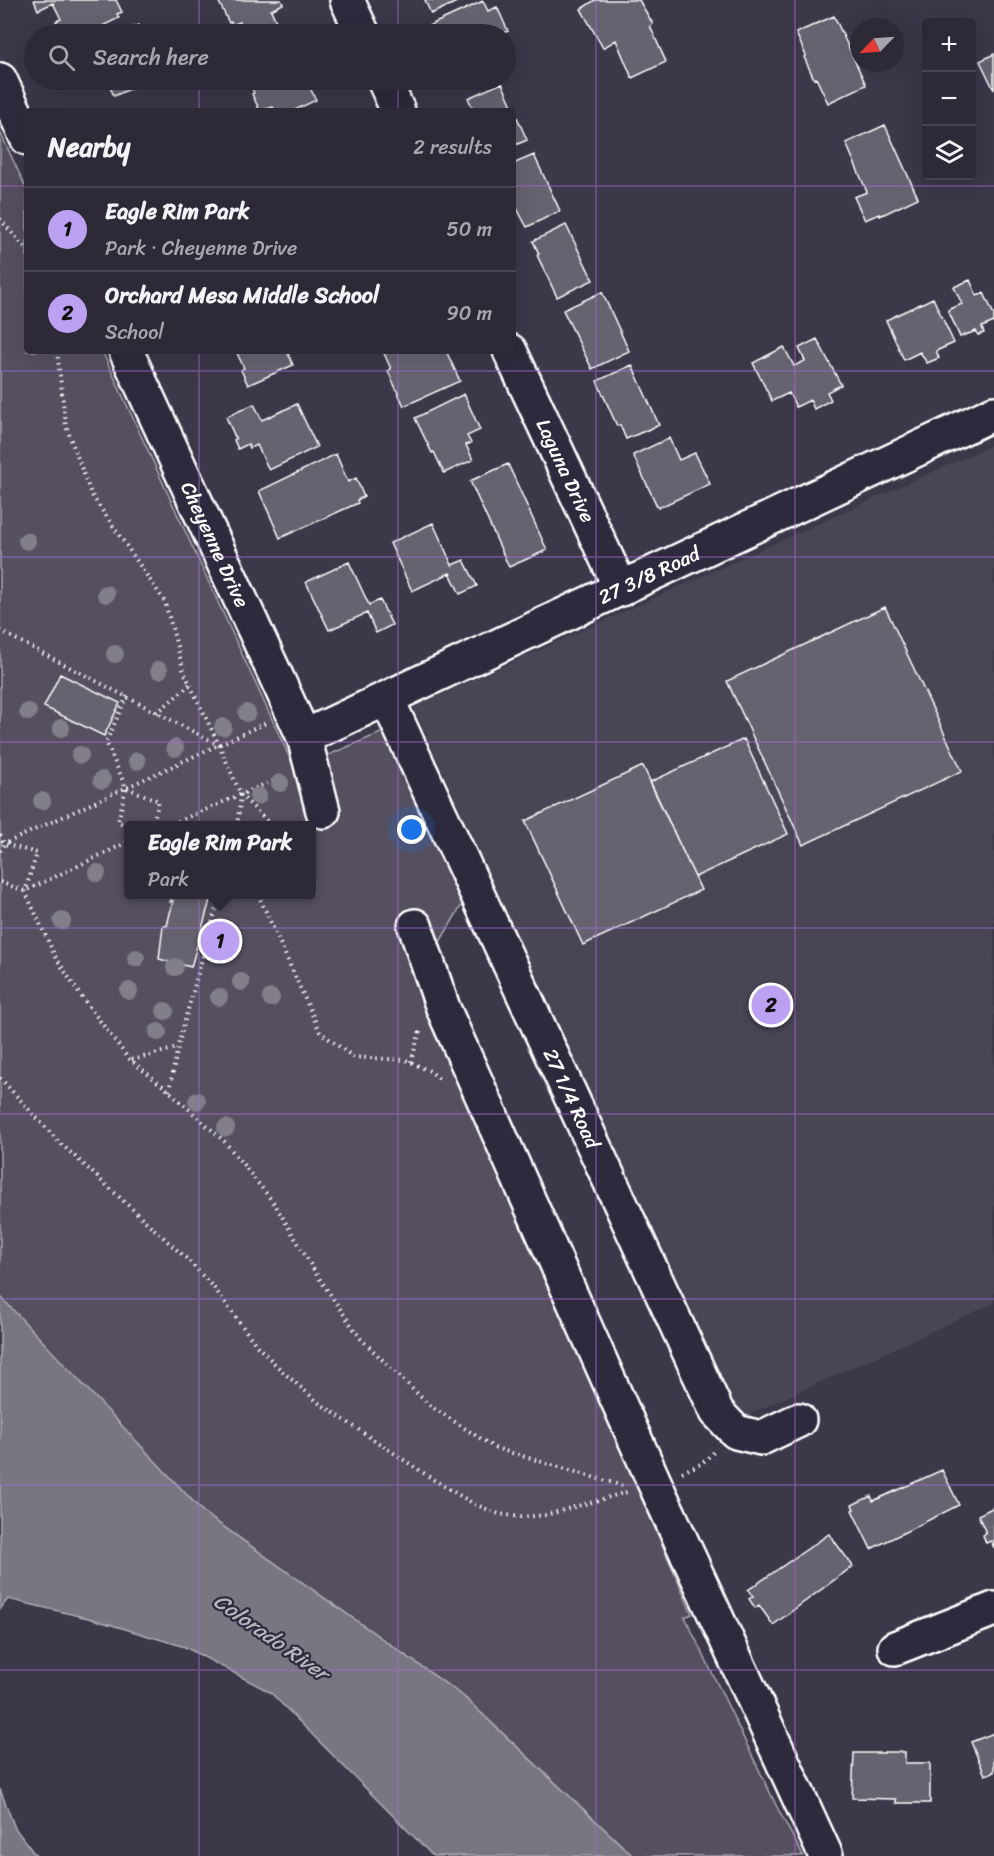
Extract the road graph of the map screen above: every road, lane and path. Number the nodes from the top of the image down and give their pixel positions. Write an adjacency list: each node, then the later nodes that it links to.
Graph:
1 (347, 0): 2 (street)
2 (358, 24)
3 (0, 80): 6 (street)
4 (389, 90): 5 (street)
5 (397, 108)
6 (24, 132)
7 (0, 219): 8 (path)
8 (24, 247)
9 (57, 354): 15 (path)
10 (127, 354): 20 (street, Cheyenne Drive)
11 (511, 354): 13 (street, Laguna Drive)
12 (994, 413): 13 (street, 27 3/8 Road)
13 (621, 589): 17 (street, 27 3/8 Road)
14 (0, 631): 16 (path)
15 (190, 684): 18 (path); 21 (path)
16 (127, 696): 18 (path); 23 (path)
17 (387, 699): 20 (street, 27 3/8 Road); 45 (street, 27 1/4 Road)
18 (157, 713): 21 (path)
19 (267, 723): 21 (path)
20 (304, 737): 25 (street, Cheyenne Drive)
21 (219, 745): 23 (path); 24 (path)
22 (290, 773): 24 (path)
23 (126, 788): 26 (path); 30 (path); 32 (path)
24 (241, 795): 27 (path); 28 (path); 29 (path)
25 (323, 811)
26 (153, 821)
27 (176, 821)
28 (238, 821)
29 (268, 821)
30 (124, 824)
31 (0, 835): 32 (path)
32 (4, 844): 34 (path); 36 (path)
33 (124, 844): 36 (path)
34 (0, 851)
35 (0, 882): 36 (path)
36 (25, 891): 41 (path)
37 (218, 899): 40 (path)
38 (260, 899): 42 (path)
39 (415, 926): 50 (street)
40 (178, 1048): 41 (path); 44 (path)
41 (132, 1060): 44 (path)
42 (411, 1062)
43 (0, 1078): 44 (path)
44 (169, 1091)
45 (798, 1420)
46 (701, 1464): 47 (path)
47 (681, 1473)
48 (994, 1609): 49 (street)
49 (895, 1648)
50 (826, 1856)

